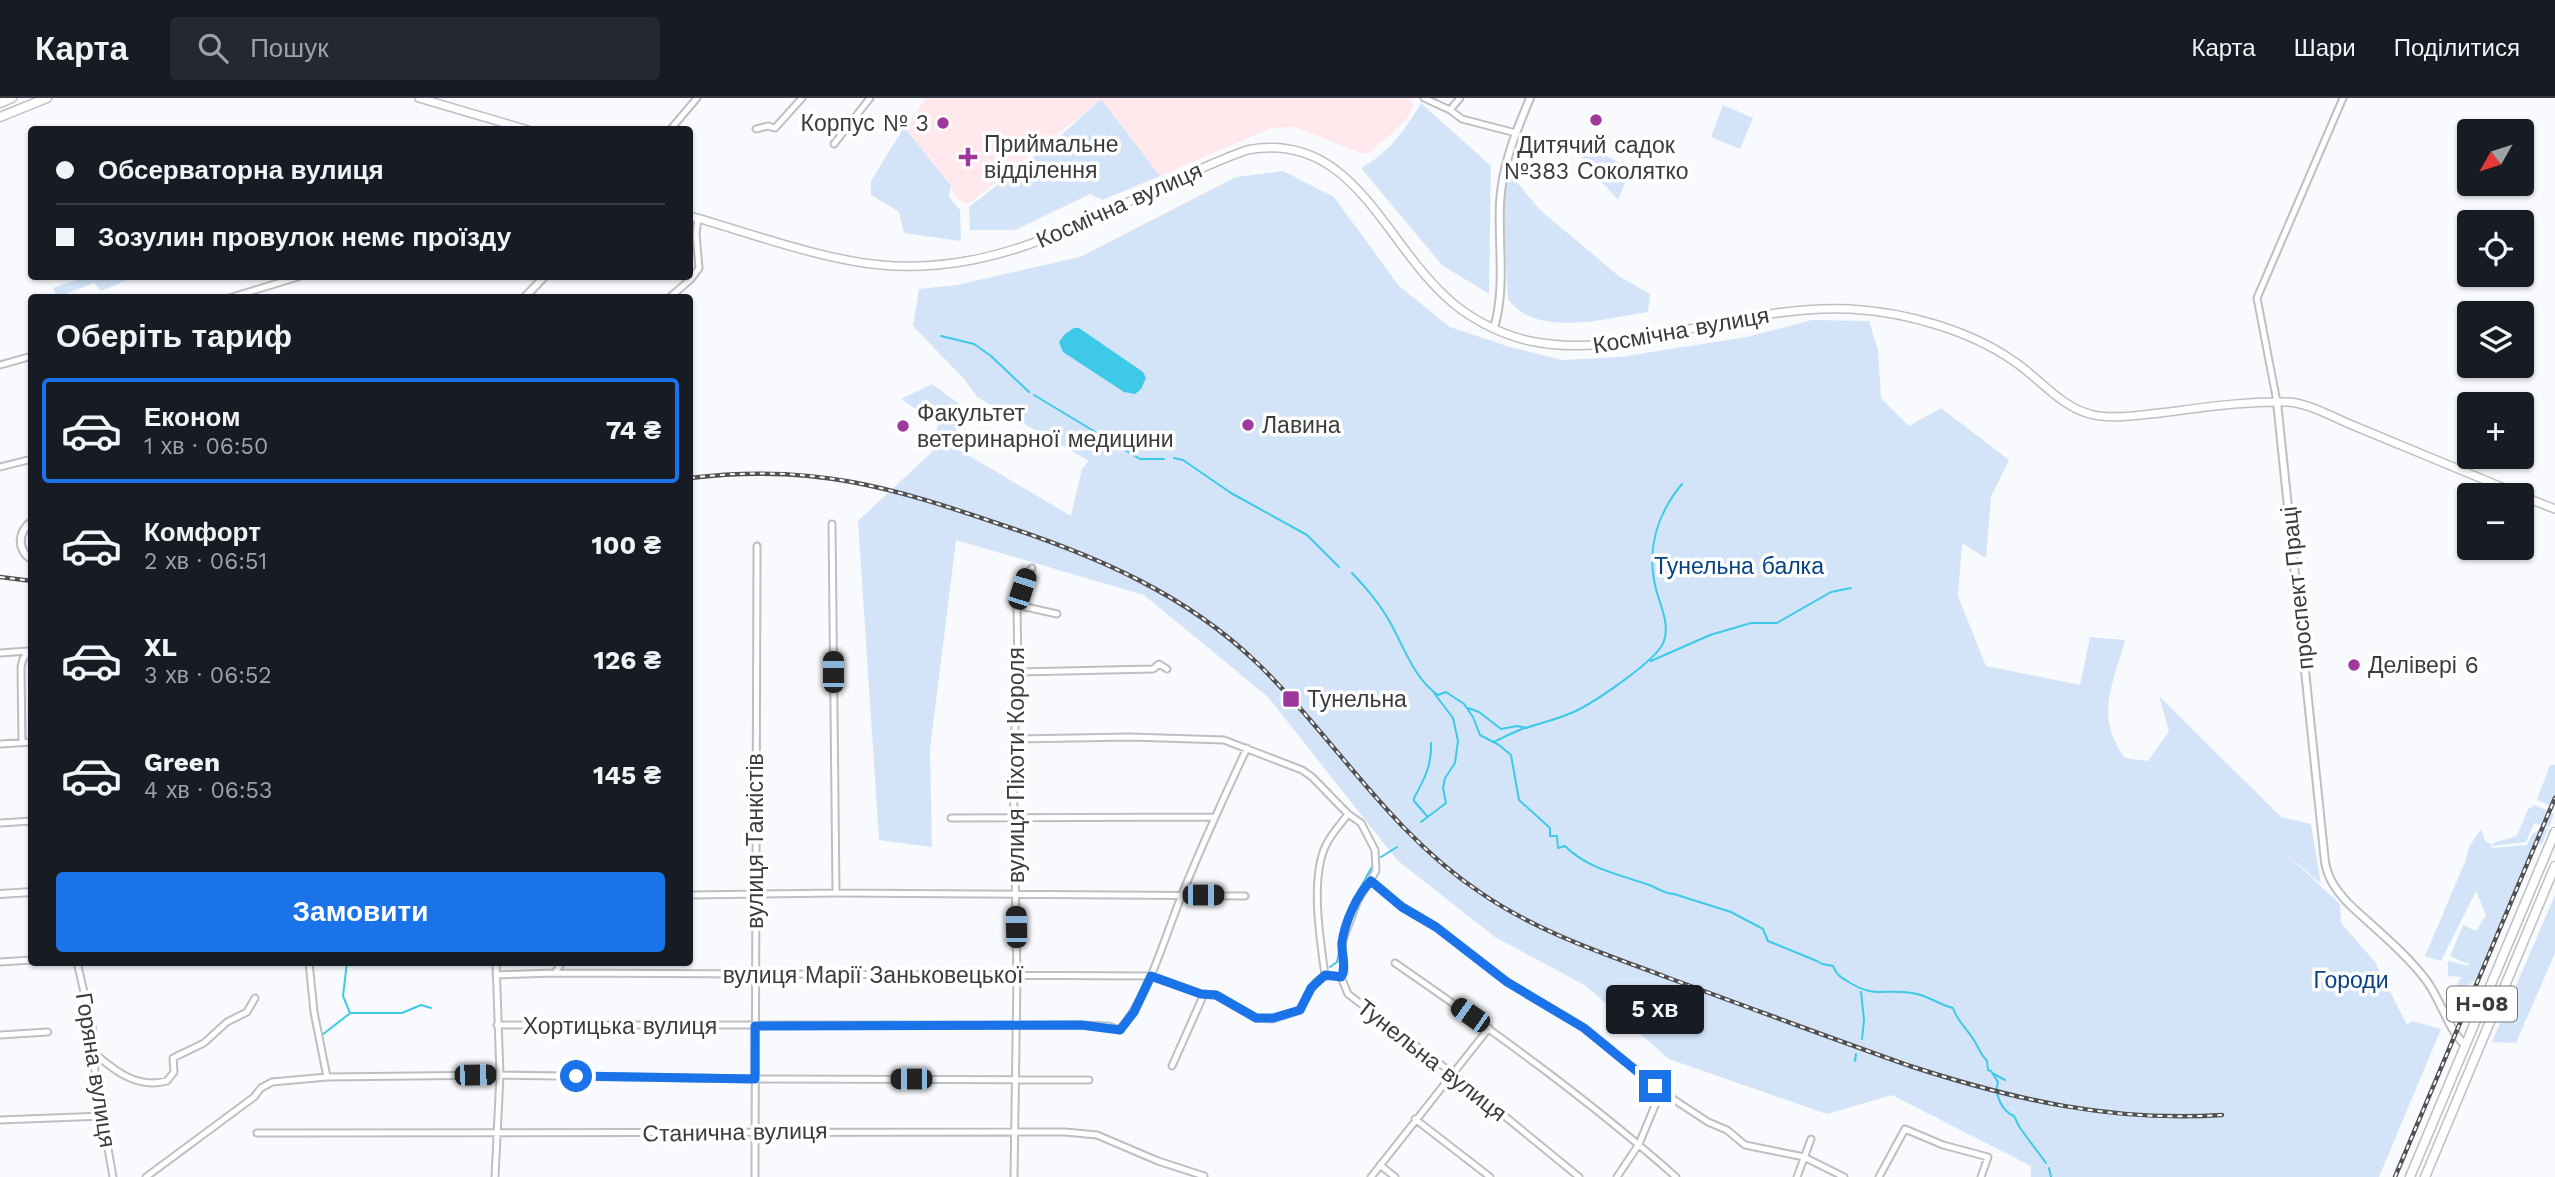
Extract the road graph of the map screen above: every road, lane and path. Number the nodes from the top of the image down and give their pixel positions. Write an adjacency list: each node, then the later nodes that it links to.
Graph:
1 (12, 98): 11 (main road)
2 (47, 98): 13 (main road)
3 (419, 98): 14 (main road)
4 (697, 98): 15 (street)
5 (802, 98): 16 (street)
6 (870, 98): 18 (street)
7 (1423, 98): 12 (street)
8 (1460, 98): 12 (street)
9 (1530, 98): 17 (street)
10 (2343, 98): 31 (street, проспект Праці)
11 (0, 103)
12 (1450, 110): 17 (street)
13 (0, 117)
14 (514, 126)
15 (673, 126)
16 (756, 129)
17 (1516, 133): 28 (street)
18 (834, 144)
19 (693, 217): 20 (main road, Космічна вулиця)
20 (698, 218): 21 (street); 28 (main road, Космічна вулиця)
21 (693, 276)
22 (288, 280): 25 (street)
23 (541, 280): 26 (street)
24 (690, 280): 27 (street)
25 (242, 294)
26 (528, 294)
27 (674, 294)
28 (1494, 328): 31 (main road, Космічна вулиця)
29 (28, 357): 30 (street)
30 (0, 365)
31 (2277, 402): 34 (main road, Космічна вулиця); 94 (street, проспект Праці)
32 (28, 460): 33 (street)
33 (0, 467)
34 (2492, 483)
35 (2534, 500): 36 (main road, Космічна вулиця)
36 (2555, 509)
37 (832, 524): 65 (street)
38 (28, 525): 40 (street)
39 (757, 546): 71 (street, вулиця Танкістів)
40 (28, 557)
41 (1032, 568): 42 (street, вулиця Піхоти Короля)
42 (1017, 605): 43 (street); 48 (street, вулиця Піхоти Короля)
43 (1057, 614)
44 (28, 651): 46 (street)
45 (28, 652): 51 (street)
46 (0, 653)
47 (1167, 669): 48 (street)
48 (1018, 672): 49 (street, вулиця Піхоти Короля)
49 (1014, 739): 53 (street); 57 (street, вулиця Піхоти Короля)
50 (28, 742): 51 (street)
51 (22, 743): 52 (street)
52 (0, 744)
53 (1247, 748): 54 (street); 55 (street)
54 (1348, 814): 63 (street); 83 (street)
55 (1214, 817): 57 (street); 69 (street)
56 (951, 818): 57 (street)
57 (1014, 818): 68 (street, вулиця Піхоти Короля)
58 (28, 821): 59 (street)
59 (0, 823)
60 (2555, 832): 61 (main road, Н-08)
61 (2544, 858): 62 (main road); 94 (main road, Н-08)
62 (2555, 864): 95 (main road, Н-08)
63 (1371, 881): 85 (street, Тунельна вулиця); 104 (street)
64 (28, 892): 66 (street)
65 (836, 893): 68 (street); 71 (street)
66 (0, 894)
67 (693, 895): 71 (street)
68 (1015, 895): 69 (street); 82 (street, вулиця Піхоти Короля)
69 (1182, 895): 70 (street); 84 (street)
70 (1245, 895)
71 (755, 896): 80 (street, вулиця Танкістів)
72 (28, 960): 73 (street)
73 (0, 962)
74 (1395, 963): 91 (street)
75 (78, 966): 96 (street, Горяна вулиця)
76 (309, 966): 100 (street)
77 (496, 966): 81 (street)
78 (559, 966): 79 (street)
79 (555, 973): 80 (street, вулиця Марії Заньковецької); 81 (street, вулиця Марії Заньковецької)
80 (755, 974): 82 (street, вулиця Марії Заньковецької); 89 (street, вулиця Танкістів)
81 (496, 975): 88 (street)
82 (1017, 975): 84 (street, вулиця Марії Заньковецької); 90 (street, вулиця Піхоти Короля)
83 (1325, 975): 85 (street); 86 (street, вулиця Марії Заньковецької)
84 (1151, 976): 86 (street, вулиця Марії Заньковецької); 90 (street, Хортицька вулиця)
85 (1341, 977): 98 (street, Тунельна вулиця)
86 (1204, 994): 97 (street)
87 (256, 998): 96 (street)
88 (497, 1025): 89 (street, Хортицька вулиця); 99 (street)
89 (755, 1026): 90 (street, Хортицька вулиця); 101 (street, вулиця Танкістів)
90 (1014, 1027): 102 (street, вулиця Піхоти Короля)
91 (1489, 1028): 98 (street); 113 (street)
92 (47, 1032): 93 (street)
93 (0, 1035)
94 (2465, 1045): 95 (main road); 132 (main road, Н-08)
95 (2479, 1050): 133 (main road, Н-08)
96 (94, 1053): 105 (street, Горяна вулиця)
97 (1172, 1066)
98 (1452, 1073): 106 (street); 125 (street, Тунельна вулиця)
99 (499, 1075): 100 (street); 101 (street); 108 (street)
100 (327, 1077): 119 (street)
101 (755, 1079): 102 (street); 111 (street, вулиця Танкістів)
102 (1015, 1080): 103 (street); 109 (street, вулиця Піхоти Короля)
103 (1089, 1080)
104 (1658, 1088): 113 (street); 114 (street)
105 (103, 1116): 107 (street); 118 (street, Горяна вулиця)
106 (1415, 1119): 115 (street); 124 (street)
107 (0, 1120)
108 (497, 1132): 110 (street, Станична вулиця); 111 (street, Станична вулиця); 116 (street)
109 (1013, 1132): 111 (street, Станична вулиця); 117 (street, Станична вулиця); 121 (street, вулиця Піхоти Короля)
110 (257, 1133)
111 (755, 1134): 120 (street, вулиця Танкістів)
112 (1811, 1139): 114 (street)
113 (1639, 1144): 126 (street); 127 (street)
114 (1804, 1157): 128 (street); 129 (street)
115 (1380, 1165): 122 (street); 123 (street)
116 (495, 1176)
117 (1204, 1176)
118 (113, 1177)
119 (146, 1177)
120 (755, 1177)
121 (1014, 1177)
122 (1371, 1177)
123 (1395, 1177)
124 (1490, 1177)
125 (1579, 1177)
126 (1616, 1177)
127 (1676, 1177)
128 (1797, 1177)
129 (1844, 1177)
130 (1879, 1177): 131 (street)
131 (1981, 1177)
132 (2410, 1177)
133 (2425, 1177)

